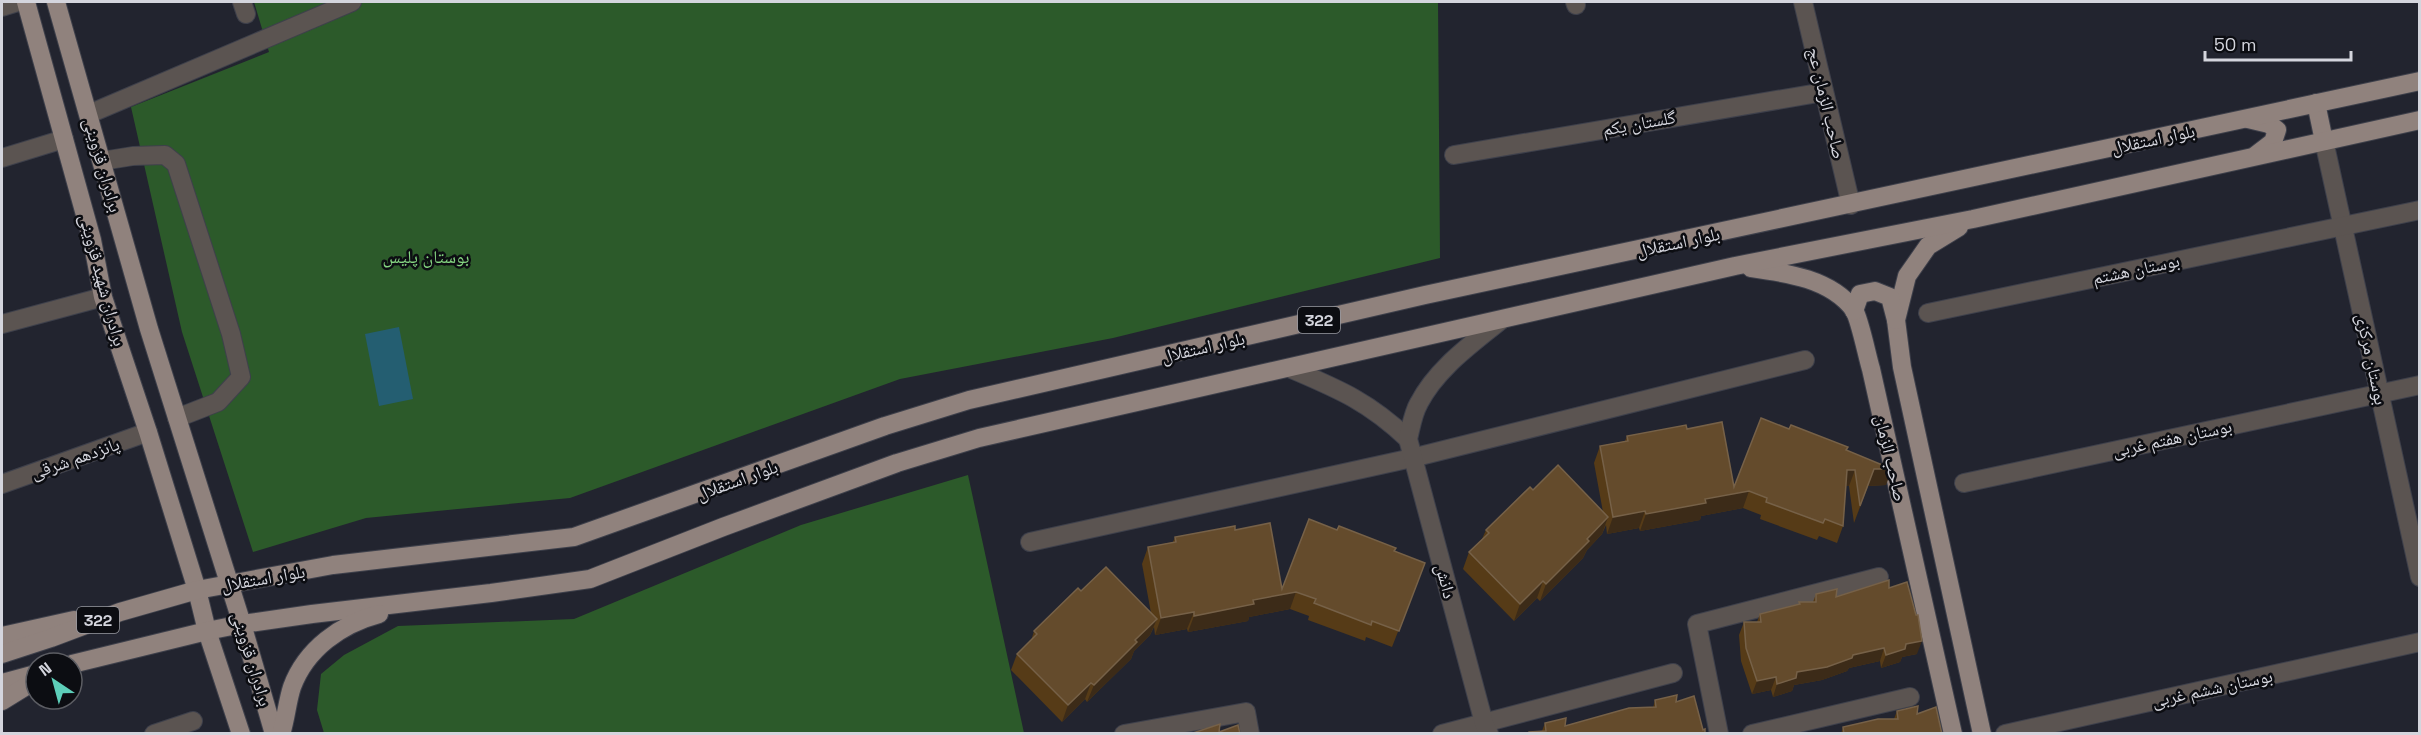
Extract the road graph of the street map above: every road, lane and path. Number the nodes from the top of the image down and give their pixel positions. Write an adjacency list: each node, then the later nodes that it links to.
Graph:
1 (18, 2): 6 (street)
2 (26, 2): 13 (main road, برادران شهید قزوینی)
3 (56, 2): 10 (main road, برادران قزوینی)
4 (352, 2): 10 (street)
5 (1803, 2): 8 (street, صاحب الزمان عج)
6 (2, 6)
7 (2420, 81): 9 (main road, بلوار استقلال / 322)
8 (1824, 92): 15 (street, گلستان یکم); 19 (street, صاحب الزمان عج)
9 (2316, 103): 11 (main road, بلوار استقلال / 322); 14 (main road)
10 (89, 114): 18 (main road, برادران قزوینی)
11 (2245, 118): 16 (main road); 19 (main road, بلوار استقلال / 322)
12 (2420, 120): 14 (main road, بلوار استقلال / 322)
13 (64, 139): 17 (street); 24 (main road, برادران شهید قزوینی)
14 (2324, 141): 16 (main road, بلوار استقلال / 322); 22 (street, بوستان مرکزی)
15 (1454, 155)
16 (2255, 156): 21 (main road, بلوار استقلال / 322)
17 (2, 158)
18 (102, 161): 30 (main road, برادران قزوینی); 35 (street)
19 (1851, 205): 44 (main road, بلوار استقلال / 322)
20 (2420, 210): 22 (street, بوستان هشتم)
21 (1973, 219): 23 (main road, بلوار استقلال / 322); 28 (main road, صاحب الزمان)
22 (2343, 226): 26 (street, بوستان هشتم); 34 (street, بوستان مرکزی)
23 (1735, 266): 25 (main road, صاحب الزمان); 27 (main road, بلوار استقلال / 322)
24 (103, 297): 29 (street); 36 (main road, برادران شهید قزوینی)
25 (1854, 311): 28 (main road); 71 (main road, صاحب الزمان)
26 (1928, 313)
27 (1501, 320): 32 (main road, بلوار استقلال / 322); 37 (street)
28 (1896, 320): 72 (main road, صاحب الزمان)
29 (2, 324)
30 (149, 329): 35 (main road, برادران شهید قزوینی)
31 (1805, 360): 38 (street)
32 (1288, 368): 37 (street); 46 (main road, بلوار استقلال / 322)
33 (2420, 385): 34 (street, بوستان هفتم غربی)
34 (2380, 393): 39 (street, بوستان هفتم غربی); 43 (street, بوستان مرکزی)
35 (177, 418): 44 (main road, برادران شهید قزوینی)
36 (148, 432): 40 (street, پانزدهم شرقی); 45 (main road, برادران شهید قزوینی)
37 (1408, 439): 38 (street, دانش)
38 (1412, 458): 41 (street); 61 (street, دانش)
39 (1964, 483)
40 (2, 484)
41 (1030, 542)
42 (1879, 577): 69 (street)
43 (2420, 577)
44 (228, 584): 45 (main road, بلوار استقلال / 322); 48 (main road, برادران قزوینی)
45 (197, 590): 47 (main road, بلوار استقلال / 322); 49 (main road, برادران شهید قزوینی)
46 (445, 597): 48 (main road, بلوار استقلال / 322); 65 (main road)
47 (120, 612): 50 (main road); 52 (main road, بلوار استقلال / 322)
48 (242, 624): 49 (main road, بلوار استقلال / 322); 64 (main road, برادران قزوینی)
49 (207, 631): 53 (main road, بلوار استقلال / 322); 63 (main road, برادران شهید قزوینی)
50 (2, 636)
51 (2420, 642): 73 (street, بوستان ششم غربی)
52 (2, 654)
53 (84, 661)
54 (1673, 673): 61 (street)
55 (24, 677): 56 (main road)
56 (2, 683)
57 (24, 687): 59 (main road)
58 (1910, 697): 70 (street)
59 (2, 700)
60 (193, 721): 62 (street)
61 (1485, 730): 68 (street)
62 (154, 734)
63 (241, 734)
64 (274, 734)
65 (281, 734)
66 (1124, 734): 67 (street)
67 (1250, 734)
68 (1442, 734)
69 (1719, 734)
70 (1752, 734)
71 (1953, 734)
72 (1982, 734)
73 (2005, 734)

